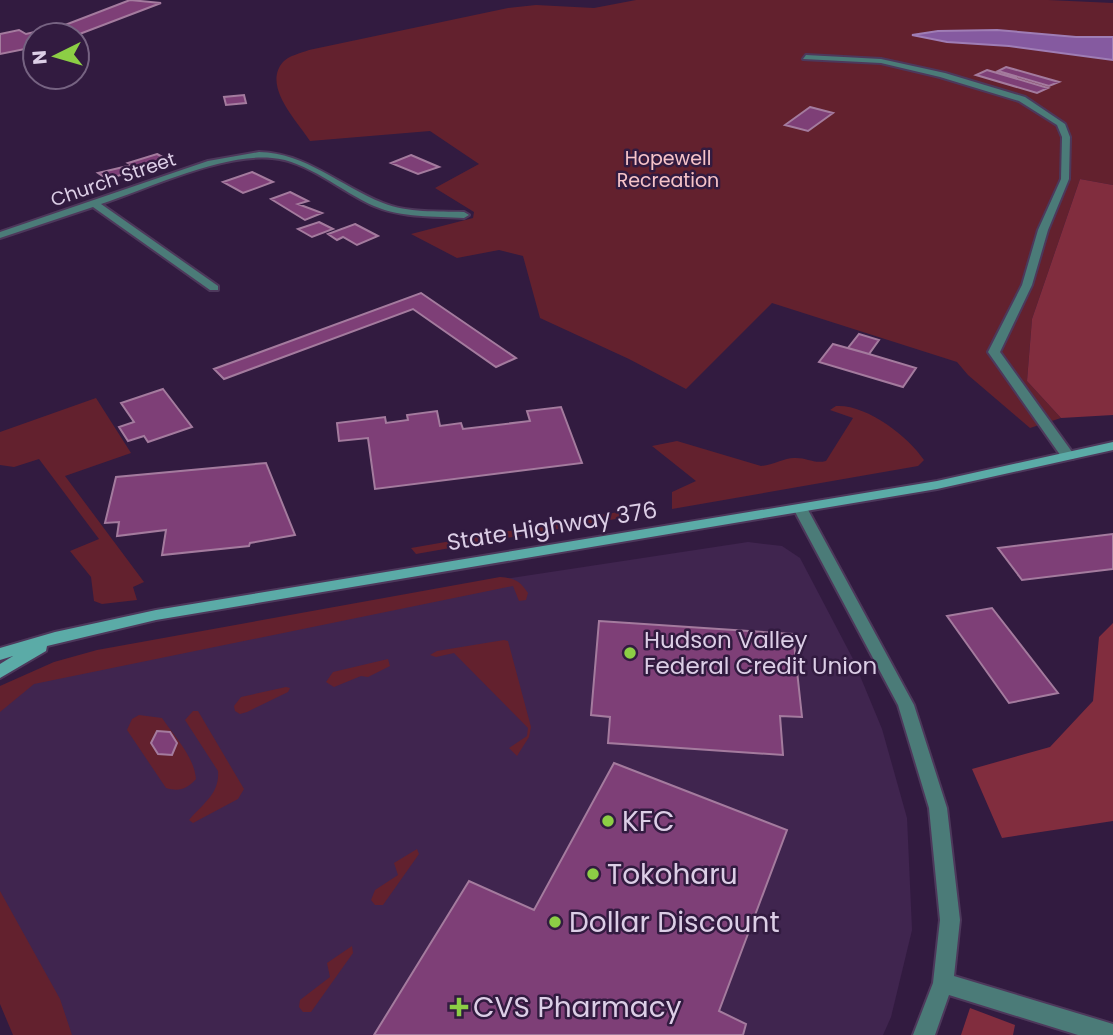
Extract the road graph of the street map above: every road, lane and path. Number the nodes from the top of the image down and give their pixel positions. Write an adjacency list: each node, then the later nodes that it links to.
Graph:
1 (806, 57): 7 (street)
2 (94, 204): 3 (street, Church Street); 4 (street, Church Street); 5 (street)
3 (464, 215)
4 (0, 235)
5 (214, 288)
6 (1113, 446): 7 (main road, State Highway 376)
7 (1068, 457): 8 (main road, State Highway 376)
8 (800, 508): 9 (main road, State Highway 376); 12 (street)
9 (55, 638): 10 (main road, State Highway 376); 11 (main road)
10 (0, 654)
11 (0, 673)
12 (943, 983): 13 (street); 14 (street)
13 (924, 1035)
14 (1113, 1035)

